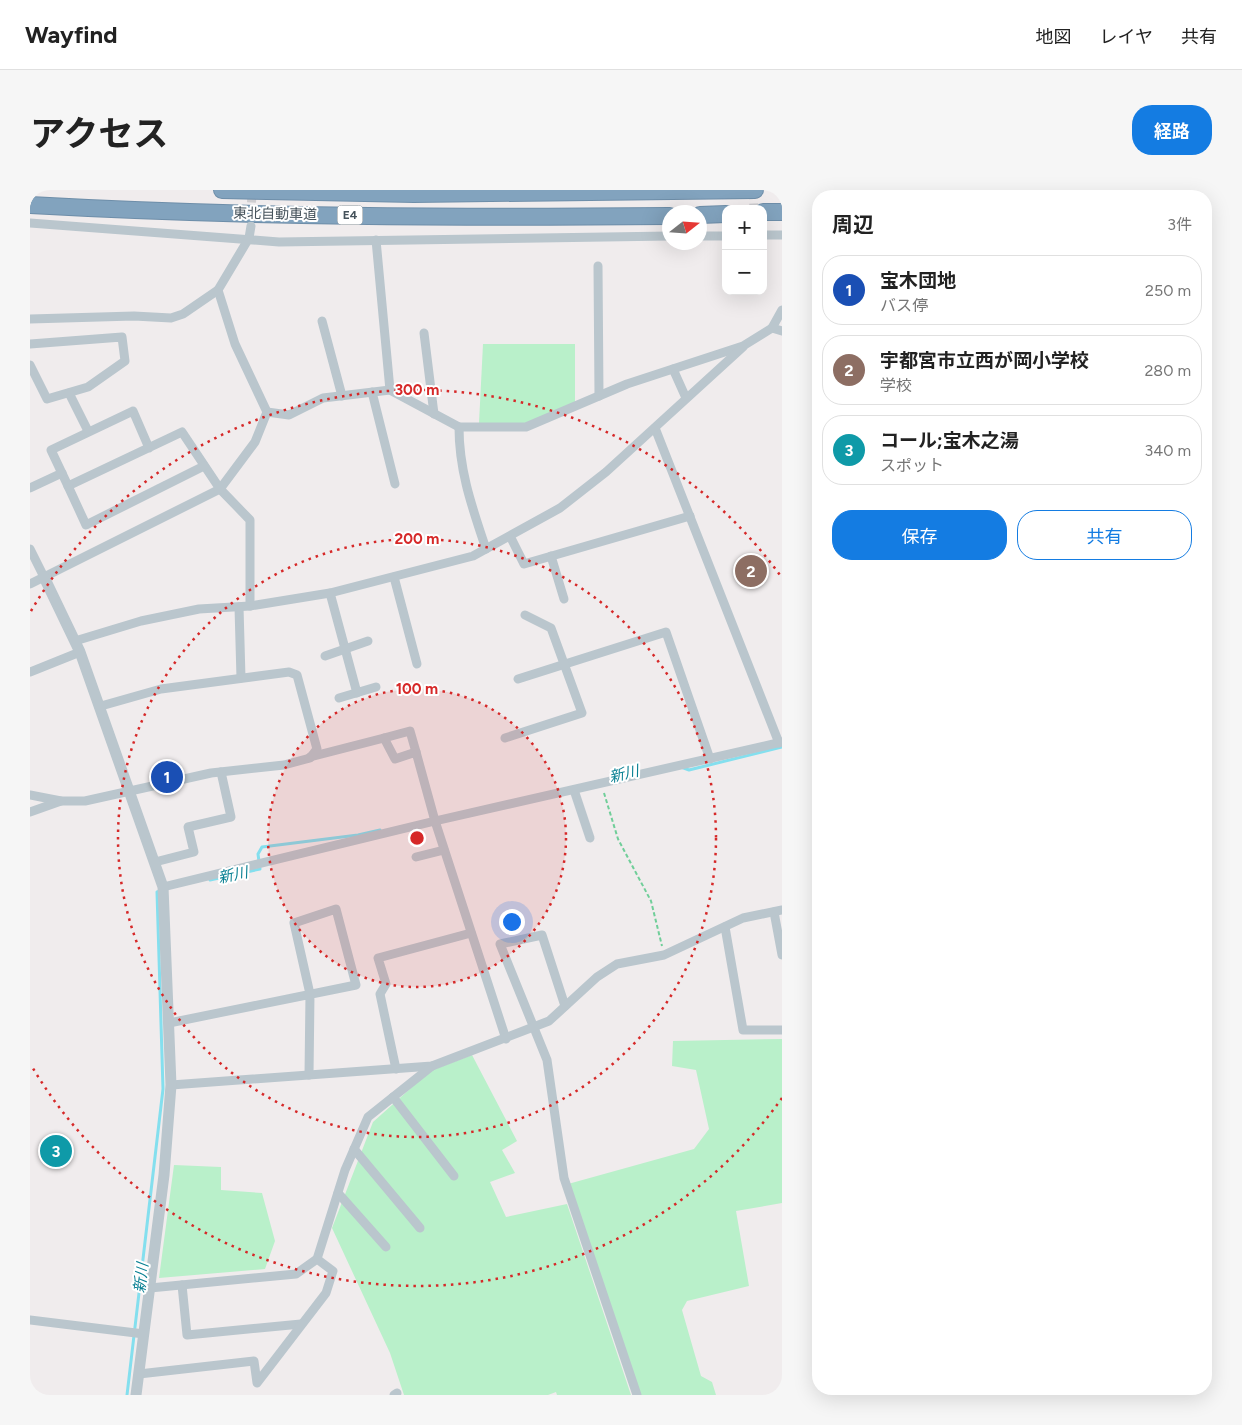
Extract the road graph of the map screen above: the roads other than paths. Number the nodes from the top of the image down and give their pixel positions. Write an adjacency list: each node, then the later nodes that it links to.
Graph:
1 (222, 190): 2 (highway, 東北自動車道 / E4)
2 (754, 190)
3 (30, 205): 8 (highway, 東北自動車道 / E4)
4 (767, 212): 5 (highway)
5 (782, 212)
6 (707, 214): 7 (highway)
7 (722, 214)
8 (662, 216)
9 (30, 223): 16 (street)
10 (251, 226): 16 (street)
11 (767, 235): 12 (street)
12 (782, 235)
13 (662, 236): 17 (street)
14 (707, 236): 15 (street)
15 (722, 236)
16 (249, 238): 17 (street); 19 (street)
17 (376, 240): 30 (street)
18 (598, 266): 34 (street)
19 (218, 290): 21 (street); 36 (street)
20 (782, 310): 23 (street)
21 (30, 320)
22 (322, 321): 33 (street)
23 (772, 328): 24 (street); 27 (street)
24 (782, 331)
25 (424, 332): 37 (street)
26 (30, 344): 31 (street)
27 (743, 346): 29 (street); 35 (street)
28 (30, 365): 31 (street)
29 (673, 369): 34 (street); 35 (street)
30 (390, 390): 32 (street); 37 (street)
31 (69, 392): 40 (street)
32 (372, 392): 33 (street); 44 (street)
33 (342, 396): 36 (street)
34 (599, 396): 38 (street)
35 (686, 398): 39 (street)
36 (267, 412): 47 (street)
37 (434, 414): 38 (street)
38 (459, 427): 50 (street)
39 (655, 428): 48 (street); 49 (street)
40 (88, 432): 41 (street); 43 (street)
41 (149, 448): 42 (street); 45 (street)
42 (204, 466): 45 (street); 47 (street)
43 (62, 473): 45 (street); 46 (street)
44 (395, 484)
45 (68, 486)
46 (30, 488)
47 (220, 489): 54 (street); 58 (street)
48 (690, 516): 52 (street); 77 (street)
49 (510, 536): 50 (street); 52 (street)
50 (486, 548): 53 (street)
51 (30, 552): 54 (street)
52 (551, 556): 57 (street)
53 (394, 577): 56 (street); 67 (street)
54 (44, 578): 55 (street); 61 (street)
55 (30, 584)
56 (330, 594): 58 (street); 63 (street)
57 (564, 599)
58 (250, 606): 59 (street)
59 (239, 607): 61 (street); 69 (street)
60 (525, 615): 66 (street)
61 (75, 641): 64 (street)
62 (368, 641): 63 (street)
63 (345, 649): 65 (street); 72 (street)
64 (80, 652): 68 (street); 74 (street)
65 (325, 656)
66 (564, 663): 70 (street); 76 (street); 80 (street)
67 (417, 664)
68 (30, 672)
69 (240, 678): 74 (street); 79 (street)
70 (518, 679)
71 (376, 687): 72 (street)
72 (357, 693): 73 (street)
73 (339, 698)
74 (100, 706): 83 (street)
75 (384, 738): 78 (street); 78 (street); 79 (street)
76 (505, 738)
77 (781, 743): 80 (street)
78 (416, 752): 87 (street)
79 (310, 758): 81 (street)
80 (710, 759): 82 (street)
81 (221, 772): 83 (street); 91 (street)
82 (574, 790): 87 (street); 88 (street)
83 (130, 791): 85 (street); 91 (street)
84 (30, 795): 85 (street)
85 (61, 801): 86 (street)
86 (30, 812)
87 (434, 821): 89 (street); 92 (street)
88 (590, 838)
89 (444, 850): 90 (street); 95 (street)
90 (416, 858)
91 (155, 862): 92 (street)
92 (164, 886): 99 (street)
93 (778, 911): 94 (street); 96 (street)
94 (725, 927): 98 (street); 101 (street)
95 (471, 933): 102 (street); 104 (street)
96 (782, 954)
97 (310, 994): 97 (street); 99 (street); 105 (street)
98 (565, 1006): 100 (street); 100 (street)
99 (169, 1023): 106 (street)
100 (532, 1028): 102 (street); 121 (street)
101 (782, 1030)
102 (506, 1038): 103 (street)
103 (432, 1066): 104 (street); 107 (street)
104 (396, 1068): 105 (street)
105 (309, 1075): 106 (street)
106 (171, 1085): 115 (street)
107 (392, 1098): 108 (street); 109 (street)
108 (354, 1149): 110 (street); 111 (street)
109 (454, 1176)
110 (338, 1192): 112 (street); 113 (street)
111 (420, 1228)
112 (386, 1247)
113 (317, 1259): 114 (street); 117 (street)
114 (182, 1285): 115 (street); 117 (street)
115 (150, 1288): 118 (street)
116 (30, 1320): 118 (street)
117 (301, 1324): 119 (street)
118 (144, 1334): 119 (street)
119 (139, 1374): 120 (street)
120 (136, 1395)
121 (637, 1395)

